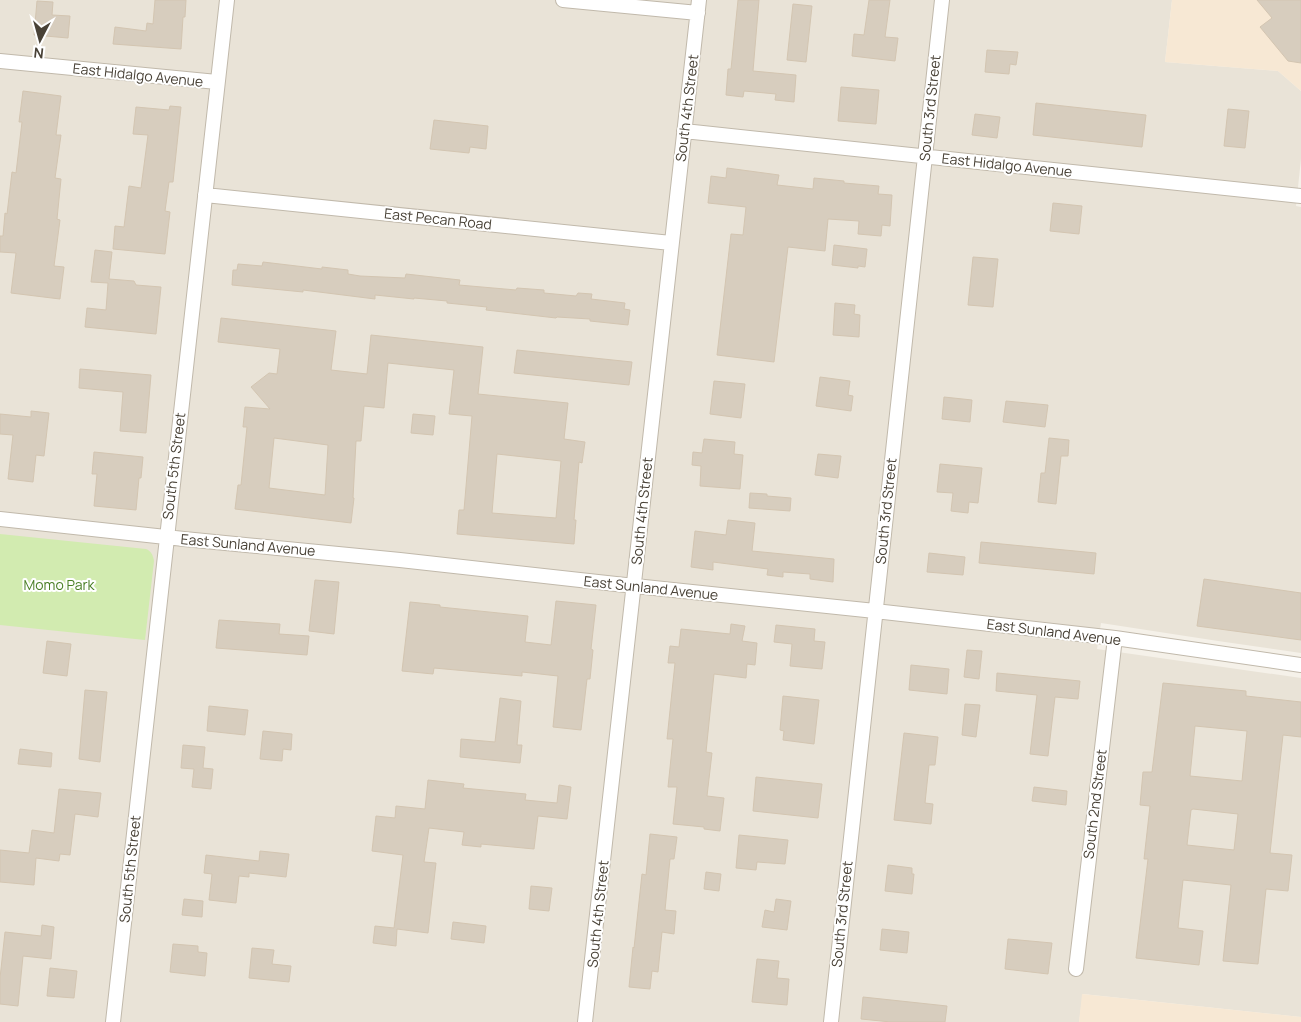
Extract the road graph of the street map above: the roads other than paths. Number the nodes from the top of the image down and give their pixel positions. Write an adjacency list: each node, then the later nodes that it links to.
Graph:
1 (227, 0): 6 (street, South 5th Street)
2 (563, 0): 4 (street)
3 (942, 0): 8 (street, South 3rd Street)
4 (698, 7): 7 (street, South 4th Street)
5 (0, 61): 6 (street, East Hidalgo Avenue)
6 (217, 82): 9 (street, South 5th Street)
7 (684, 131): 8 (street, East Hidalgo Avenue); 11 (street, South 4th Street)
8 (924, 157): 10 (street, East Hidalgo Avenue); 15 (street, South 3rd Street)
9 (205, 195): 11 (street, East Pecan Road); 13 (street, South 5th Street)
10 (1301, 196)
11 (672, 243): 14 (street, South 4th Street)
12 (0, 520): 13 (street, East Sunland Avenue)
13 (166, 537): 14 (street, East Sunland Avenue); 19 (street, South 5th Street)
14 (634, 586): 15 (street, East Sunland Avenue); 20 (street, South 4th Street)
15 (875, 611): 16 (street, East Sunland Avenue); 21 (street, South 3rd Street)
16 (1115, 638): 17 (street, East Sunland Avenue); 18 (street, South 2nd Street)
17 (1301, 665)
18 (1076, 970)
19 (113, 1022)
20 (585, 1022)
21 (831, 1022)

